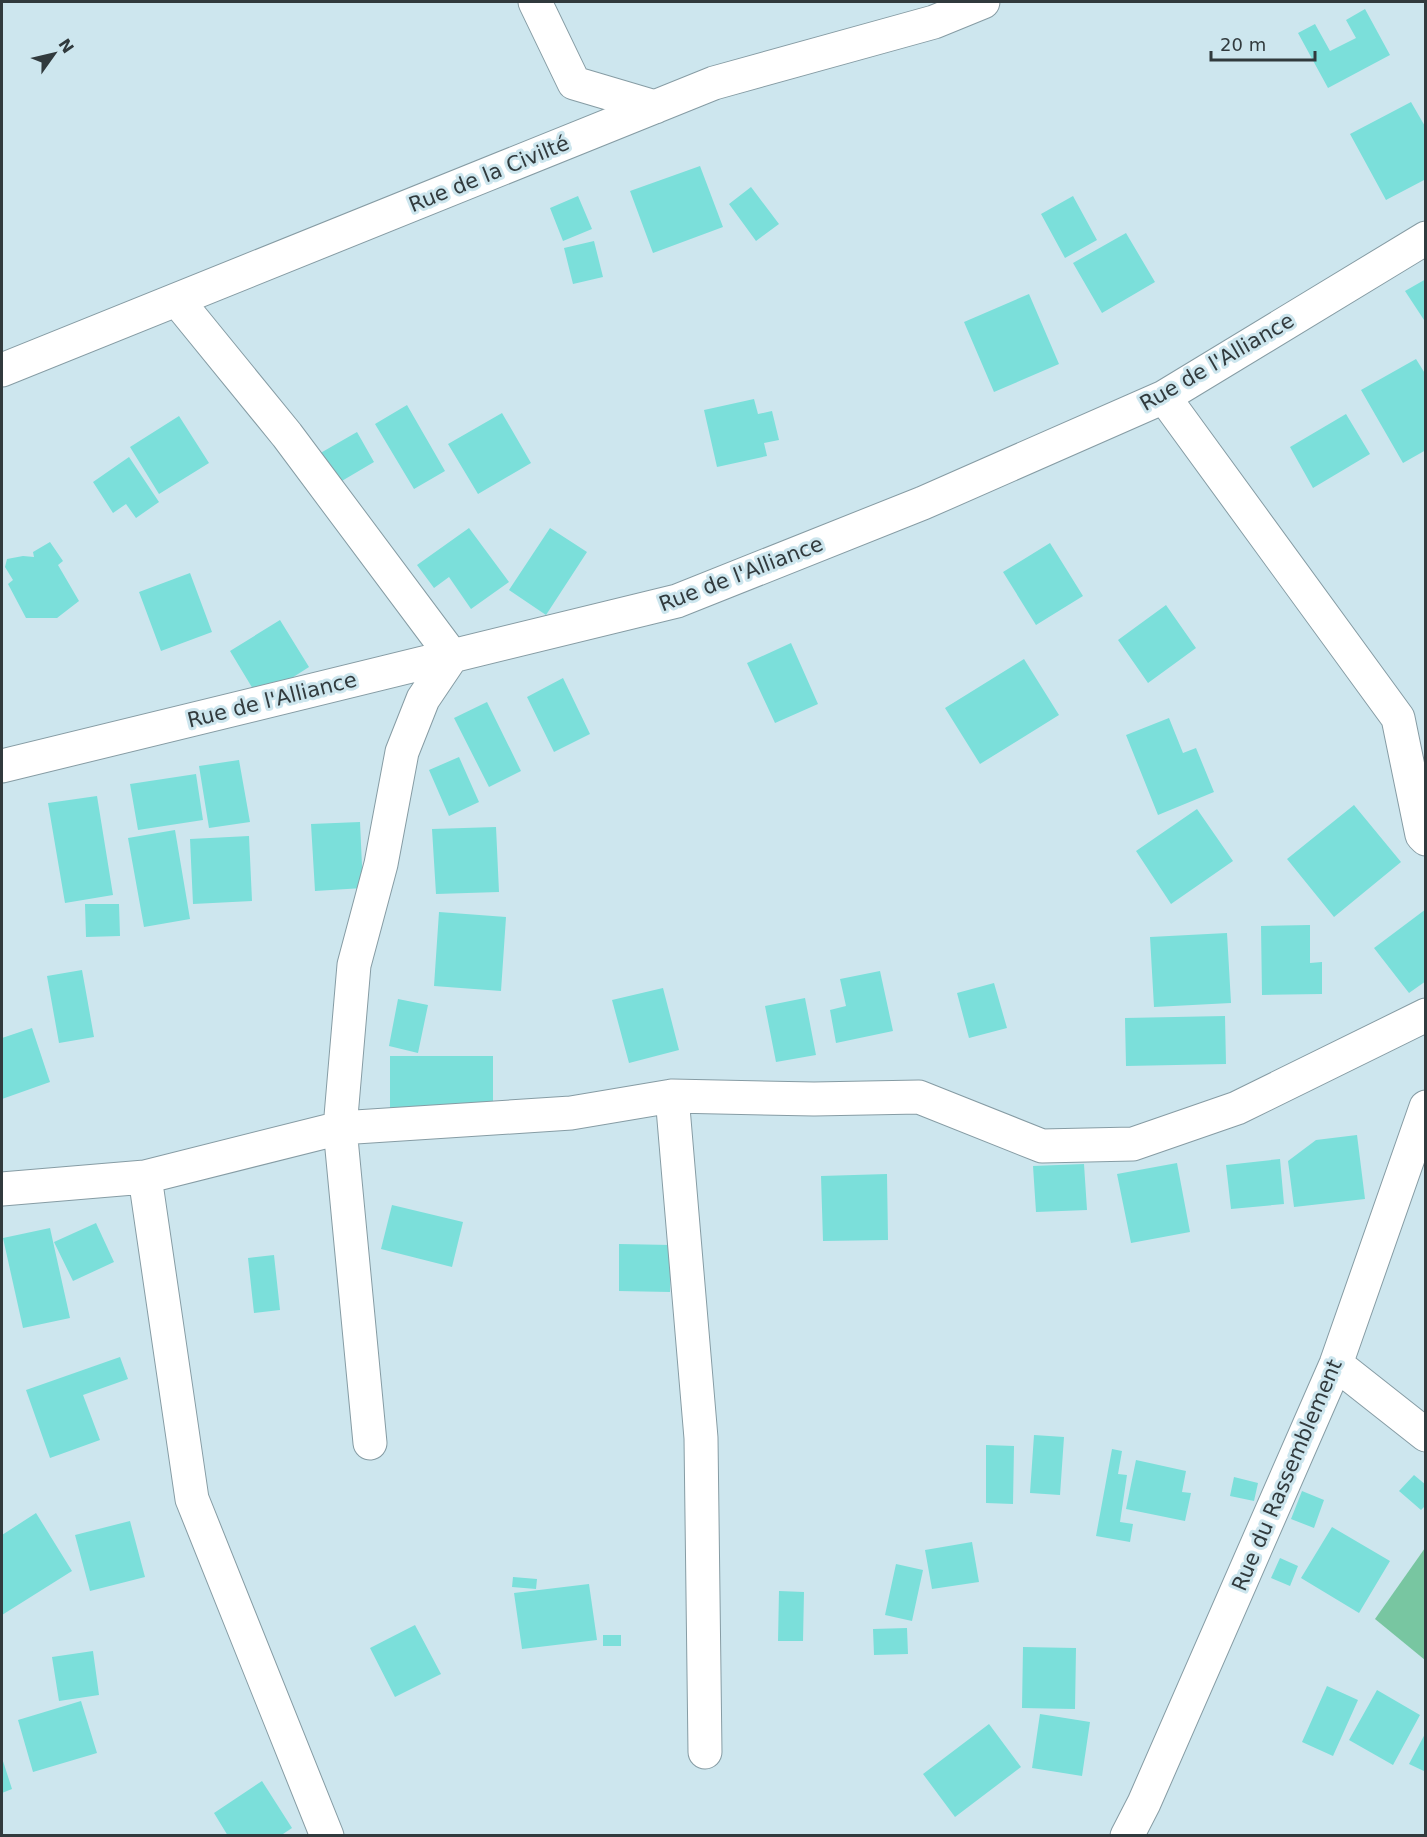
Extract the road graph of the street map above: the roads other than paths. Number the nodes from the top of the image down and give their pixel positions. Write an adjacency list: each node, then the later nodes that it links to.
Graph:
1 (535, 2): 3 (street)
2 (983, 2): 3 (street, Rue de la Civilté)
3 (655, 107): 5 (street, Rue de la Civilté)
4 (1425, 238): 7 (street, Rue de l'Alliance)
5 (177, 300): 6 (street, Rue de la Civilté); 8 (street)
6 (2, 369)
7 (1164, 397): 8 (street, Rue de l'Alliance); 10 (street)
8 (452, 656): 9 (street, Rue de l'Alliance); 14 (street)
9 (2, 766)
10 (1425, 839)
11 (1425, 1015): 12 (street)
12 (672, 1096): 14 (street); 20 (street)
13 (1425, 1107): 17 (street, Rue du Rassemblement)
14 (340, 1128): 15 (street); 19 (street)
15 (145, 1177): 16 (street); 21 (street)
16 (2, 1189)
17 (1336, 1364): 18 (street); 22 (street, Rue du Rassemblement)
18 (1425, 1435)
19 (370, 1443)
20 (705, 1752)
21 (327, 1836)
22 (1127, 1836)

